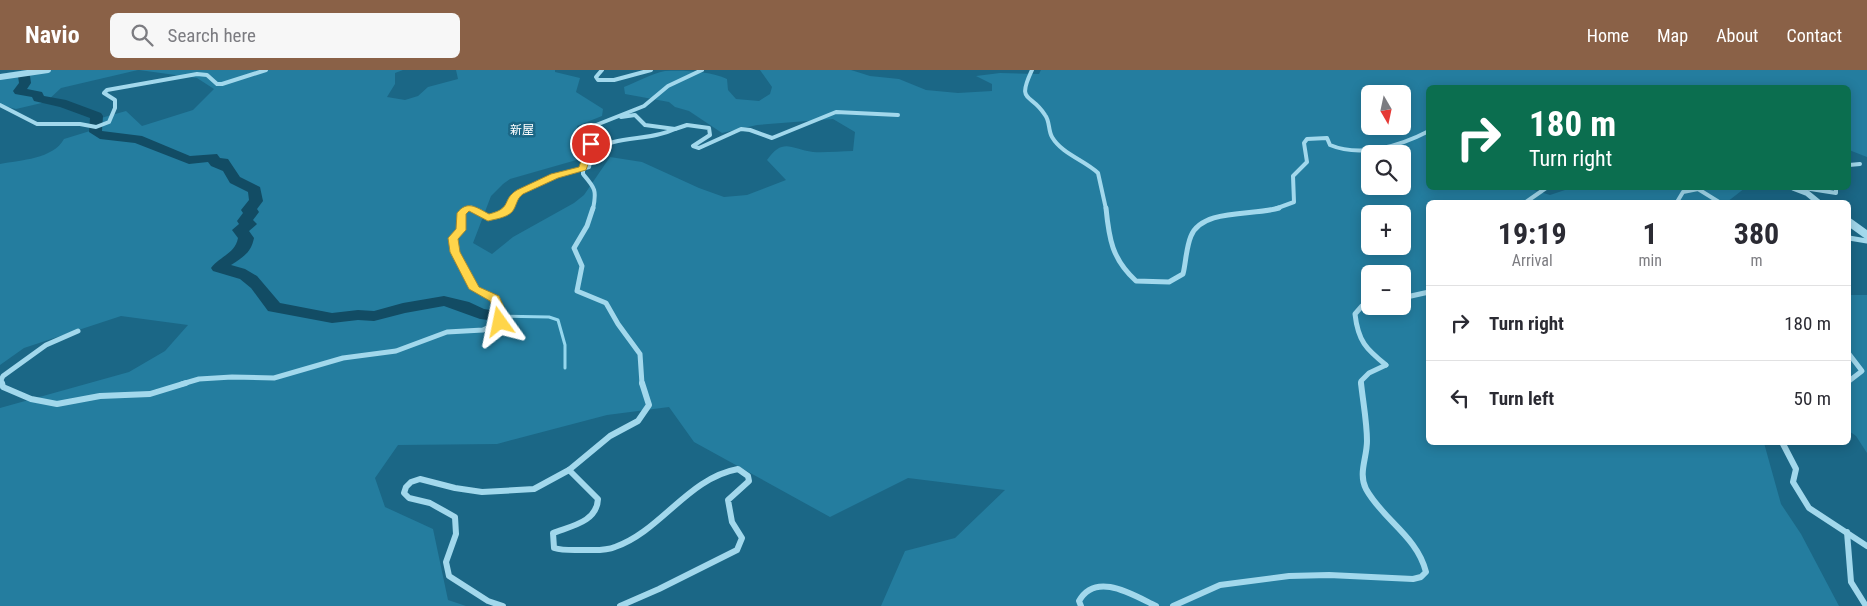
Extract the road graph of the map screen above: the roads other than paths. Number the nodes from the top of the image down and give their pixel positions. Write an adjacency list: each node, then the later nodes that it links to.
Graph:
1 (48, 70): 7 (street)
2 (266, 70): 8 (street)
3 (602, 70): 4 (street)
4 (652, 70)
5 (702, 70): 10 (street)
6 (1032, 70): 12 (street)
7 (0, 77)
8 (0, 105)
9 (898, 115): 11 (street)
10 (608, 119): 11 (street); 15 (street)
11 (675, 129): 15 (street)
12 (1426, 132)
13 (1860, 164): 14 (street)
14 (1851, 165)
15 (583, 168): 33 (street); 37 (street)
16 (1543, 190): 22 (street)
17 (1693, 190): 23 (street)
18 (1700, 190): 24 (street)
19 (1801, 190): 25 (street)
20 (1812, 190): 21 (street)
21 (1836, 190)
22 (1529, 200)
23 (1678, 200)
24 (1717, 200)
25 (1816, 200)
26 (1851, 223): 27 (street)
27 (1867, 234)
28 (1851, 238): 29 (street)
29 (1867, 241)
30 (1426, 293): 31 (street)
31 (1411, 296)
32 (1361, 307): 44 (street)
33 (78, 332)
34 (1851, 356): 35 (street)
35 (1851, 379)
36 (1784, 445): 38 (street)
37 (569, 470): 40 (street); 41 (street)
38 (1847, 532): 39 (street); 45 (street)
39 (1867, 546)
40 (503, 606)
41 (620, 606)
42 (1081, 606): 43 (street)
43 (1156, 606)
44 (1173, 606)
45 (1866, 606)

